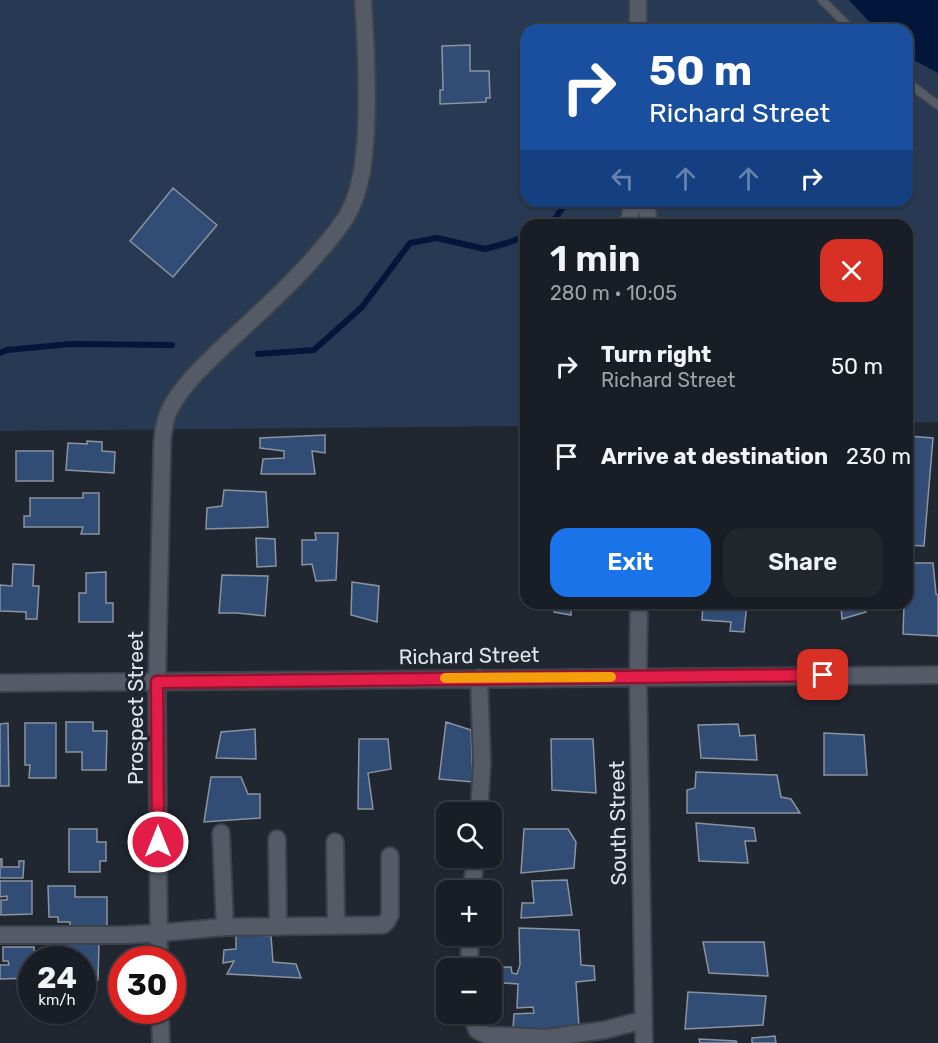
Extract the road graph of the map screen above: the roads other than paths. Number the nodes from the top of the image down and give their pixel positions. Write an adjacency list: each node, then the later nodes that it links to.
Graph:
1 (363, 0): 12 (street, Prospect Street)
2 (638, 0): 4 (street)
3 (822, 0): 5 (lane)
4 (638, 24)
5 (845, 24)
6 (913, 87): 7 (lane)
7 (938, 105)
8 (639, 609): 10 (street, South Street)
9 (938, 675): 10 (street, Richard Street)
10 (638, 676): 11 (street, Richard Street); 25 (street, South Street)
11 (478, 678): 12 (street, Richard Street); 14 (street)
12 (157, 682): 13 (street, Richard Street); 22 (street, Prospect Street)
13 (0, 683)
14 (480, 802)
15 (221, 833): 20 (street)
16 (277, 839): 21 (street)
17 (335, 842): 19 (street)
18 (390, 856): 19 (street)
19 (336, 925): 21 (street)
20 (225, 927): 21 (street); 22 (street)
21 (278, 927)
22 (159, 933): 23 (street); 24 (street, Prospect Street)
23 (0, 935)
24 (159, 946)
25 (644, 1020): 27 (street); 29 (street, South Street)
26 (160, 1024): 28 (street)
27 (475, 1024)
28 (161, 1043)
29 (644, 1043)

